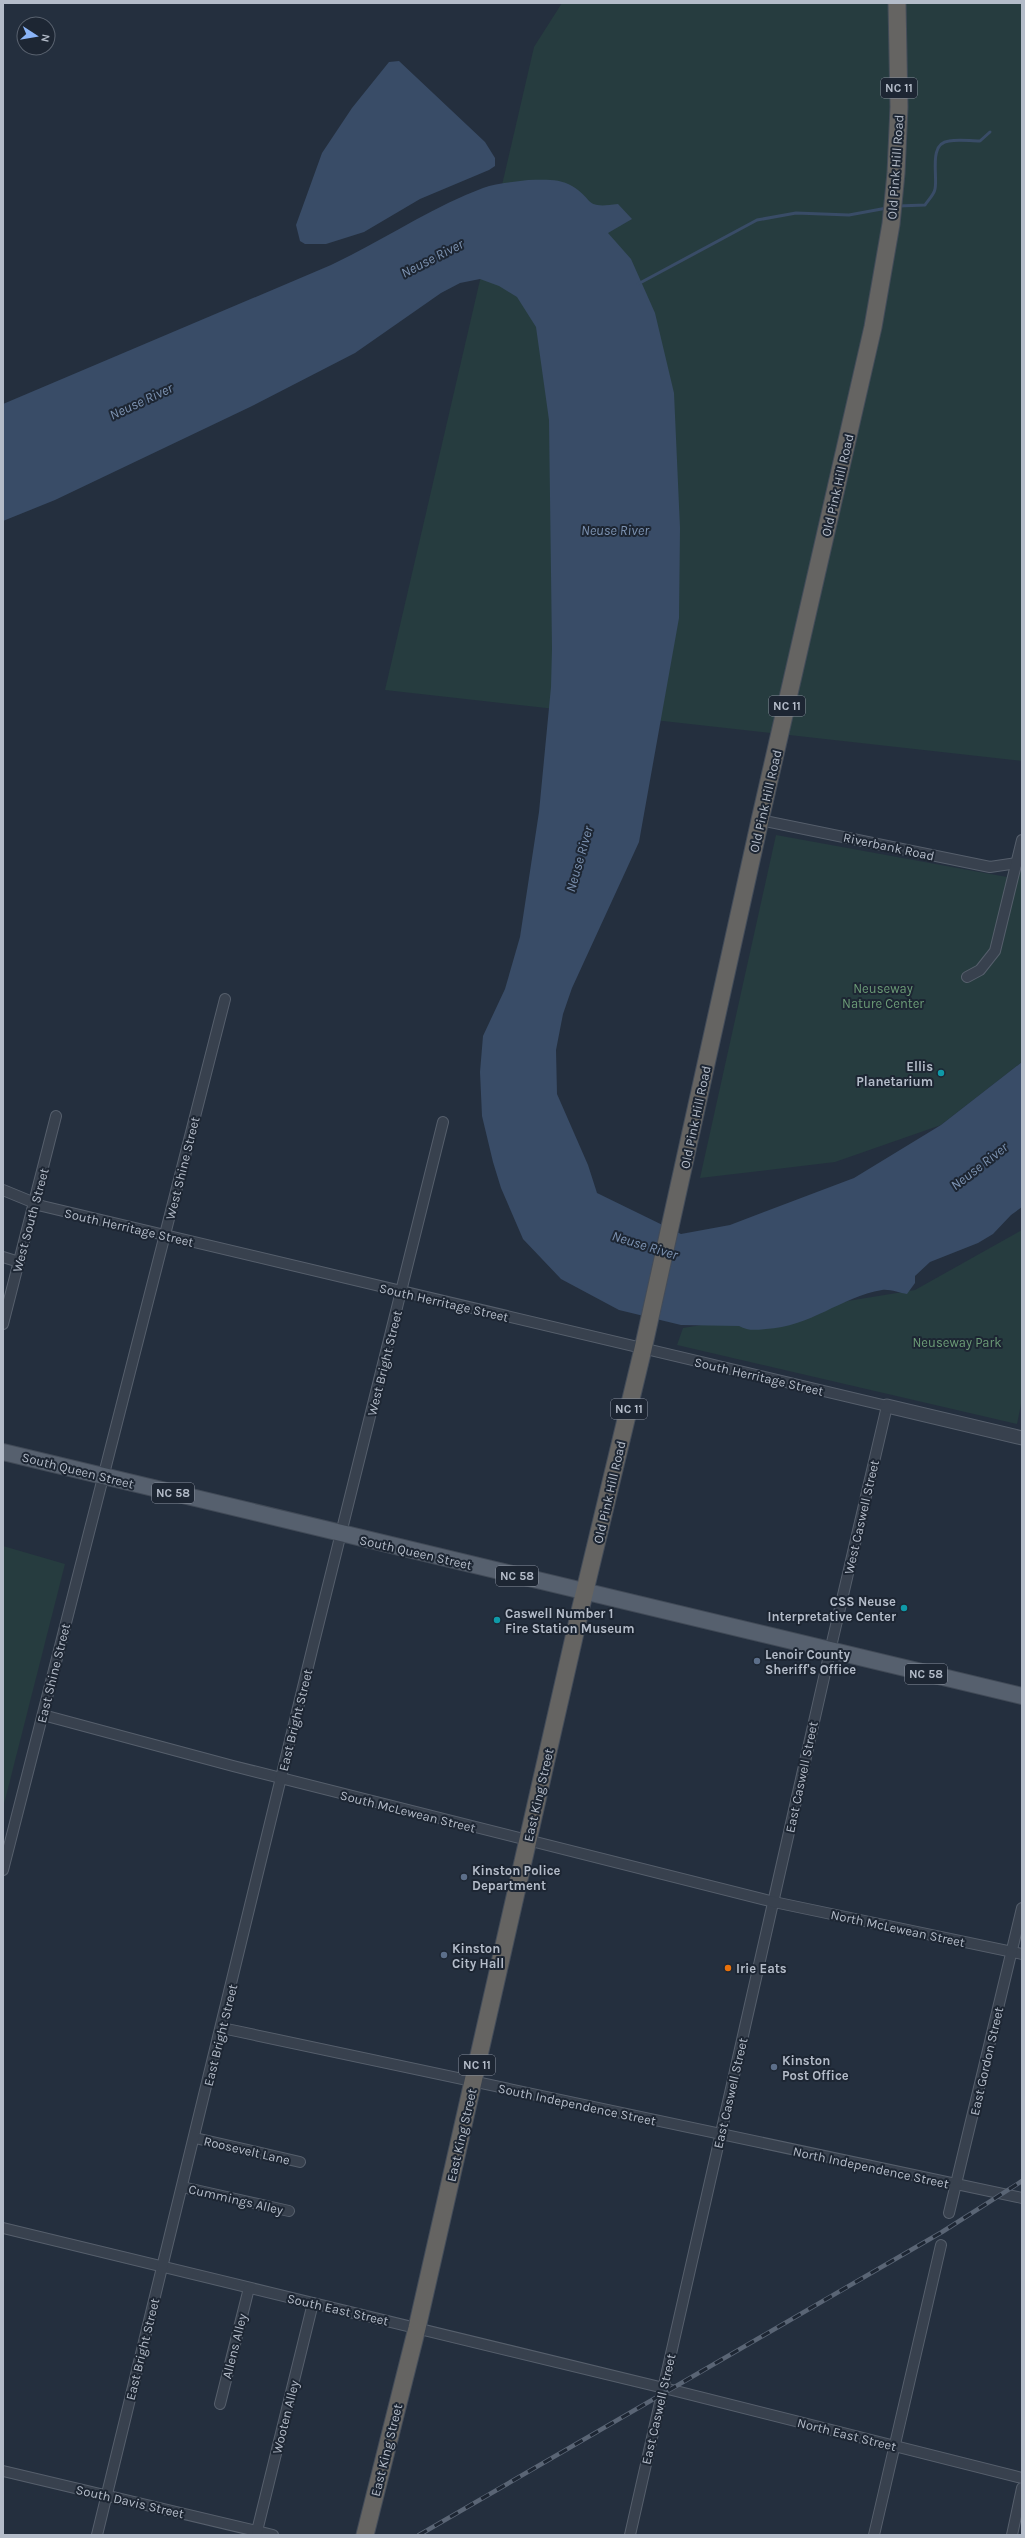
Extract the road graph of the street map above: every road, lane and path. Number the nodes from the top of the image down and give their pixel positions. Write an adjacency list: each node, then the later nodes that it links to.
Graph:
1 (897, 3): 2 (highway, Old Pink Hill Road / NC 11)
2 (760, 820): 4 (street, Riverbank Road); 16 (highway, Old Pink Hill Road / NC 11)
3 (1022, 840): 4 (street)
4 (1017, 863): 5 (street)
5 (967, 977)
6 (225, 999): 11 (street, West Shine Street)
7 (56, 1116): 10 (street, West South Street)
8 (443, 1122): 14 (street, West Bright Street)
9 (3, 1190): 10 (street, South Herritage Street)
10 (34, 1203): 11 (street, South Herritage Street); 13 (street, West South Street)
11 (165, 1236): 14 (street, South Herritage Street); 20 (street, West Shine Street)
12 (3, 1257): 13 (street)
13 (19, 1262): 15 (street, West South Street)
14 (402, 1292): 16 (street, South Herritage Street); 21 (street, West Bright Street)
15 (3, 1324)
16 (644, 1343): 17 (street, South Herritage Street); 22 (highway, Old Pink Hill Road / NC 11)
17 (887, 1406): 18 (street); 23 (street, West Caswell Street)
18 (1022, 1438)
19 (3, 1452): 20 (main road, South Queen Street / NC 58)
20 (104, 1477): 21 (main road, South Queen Street / NC 58); 25 (street, East Shine Street)
21 (342, 1534): 22 (main road, South Queen Street / NC 58); 26 (street, East Bright Street)
22 (585, 1593): 23 (main road, South Queen Street / NC 58); 27 (highway, East King Street / NC 11)
23 (830, 1651): 24 (main road, NC 58); 29 (street, East Caswell Street)
24 (1022, 1696)
25 (43, 1714): 26 (street, South McLewean Street); 28 (street, East Shine Street)
26 (281, 1778): 27 (street, South McLewean Street); 33 (street, East Bright Street)
27 (527, 1841): 29 (street, South McLewean Street); 34 (highway, East King Street / NC 11)
28 (3, 1870)
29 (774, 1902): 31 (street, North McLewean Street); 35 (street, East Caswell Street)
30 (1022, 1908): 31 (street, East Gordon Street)
31 (1011, 1952): 32 (street, North McLewean Street); 38 (street, East Gordon Street)
32 (1022, 1954)
33 (222, 2028): 34 (street, South Independence Street); 36 (street, East Bright Street)
34 (474, 2082): 35 (street, South Independence Street); 48 (highway, East King Street / NC 11)
35 (721, 2134): 38 (street, North Independence Street); 49 (street, East Caswell Street)
36 (195, 2138): 37 (street, Roosevelt Lane); 39 (street, East Bright Street)
37 (300, 2162)
38 (956, 2185): 40 (street, North Independence Street); 42 (street, East Gordon Street)
39 (182, 2187): 41 (street, Cummings Alley); 45 (street, East Bright Street)
40 (1022, 2198)
41 (289, 2211)
42 (949, 2213)
43 (3, 2228): 45 (street, South East Street)
44 (941, 2245): 51 (street)
45 (162, 2267): 46 (street, South East Street); 55 (street, East Bright Street)
46 (249, 2288): 47 (street, South East Street); 50 (street, Allens Alley)
47 (312, 2303): 48 (street, South East Street); 56 (street, Wooten Alley)
48 (417, 2328): 49 (street, South East Street); 59 (highway, East King Street / NC 11)
49 (668, 2389): 51 (street, North East Street); 60 (street, East Caswell Street)
50 (220, 2404)
51 (895, 2445): 53 (street, North East Street); 61 (street)
52 (3, 2471): 55 (street, South Davis Street)
53 (1022, 2478)
54 (1022, 2488): 62 (street)
55 (106, 2495): 56 (street, South Davis Street); 57 (street, East Bright Street)
56 (257, 2531): 58 (street, South Davis Street)
57 (97, 2535)
58 (273, 2535)
59 (365, 2535)
60 (630, 2535)
61 (874, 2535)
62 (1012, 2535)

